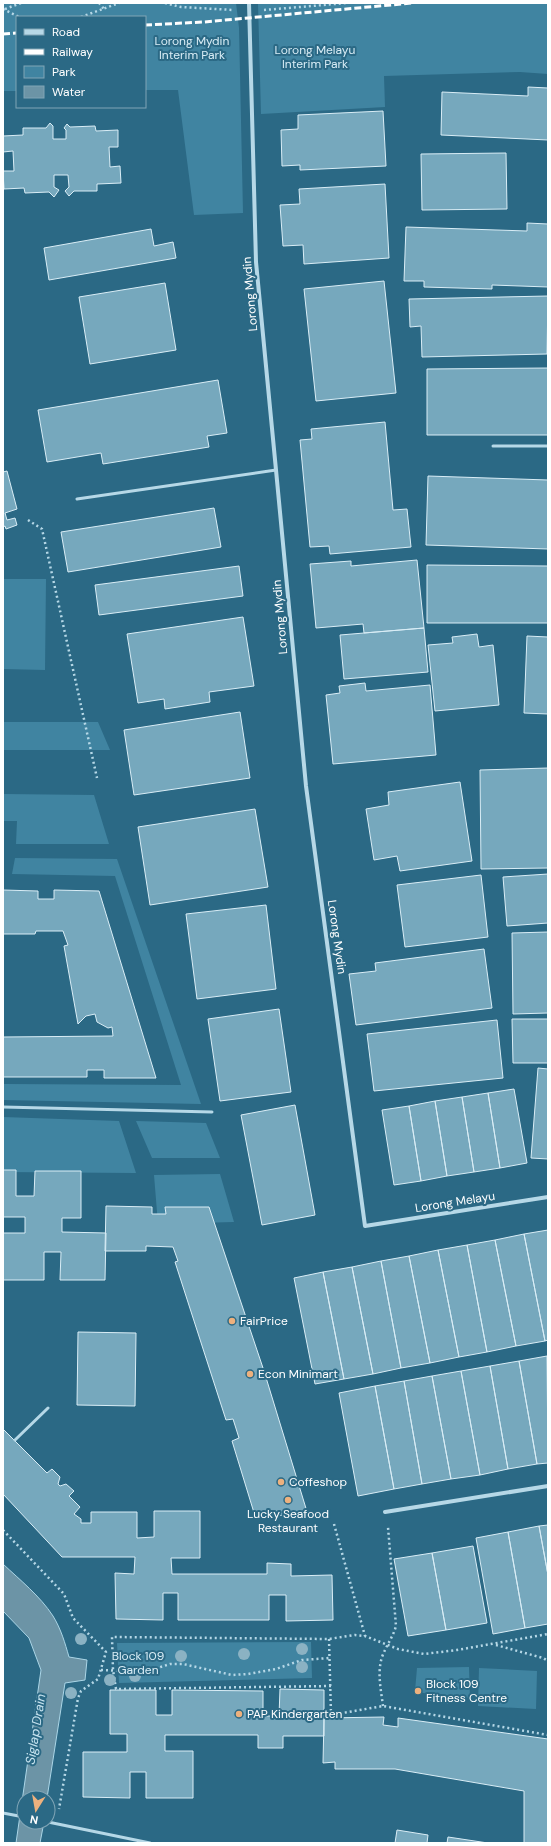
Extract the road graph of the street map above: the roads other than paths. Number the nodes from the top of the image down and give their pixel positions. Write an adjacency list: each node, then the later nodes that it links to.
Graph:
1 (249, 3): 4 (street, Lorong Mydin)
2 (493, 446): 3 (lane)
3 (548, 446)
4 (276, 470): 5 (lane); 9 (street, Lorong Mydin)
5 (77, 500)
6 (3, 1107): 7 (lane)
7 (212, 1112)
8 (548, 1197): 9 (street, Lorong Melayu)
9 (365, 1226)
10 (48, 1408): 11 (lane)
11 (15, 1440)
12 (548, 1486): 13 (street)
13 (385, 1512)
14 (3, 1813): 15 (lane)
15 (16, 1816)
16 (56, 1823): 17 (lane)
17 (150, 1843)

